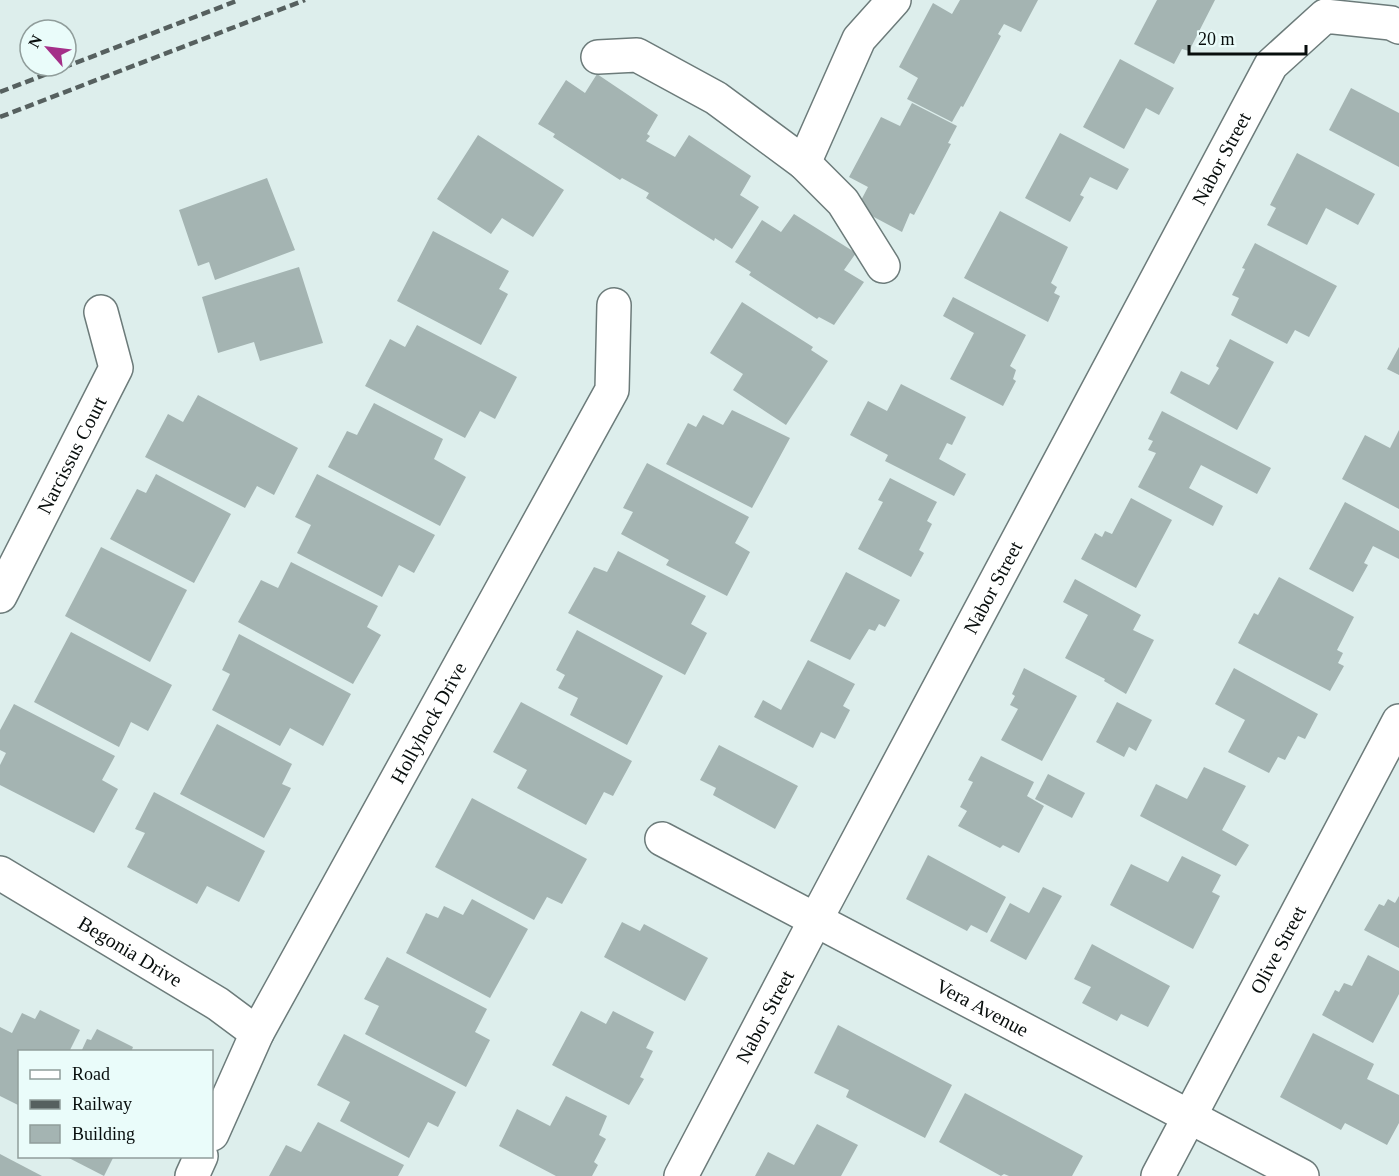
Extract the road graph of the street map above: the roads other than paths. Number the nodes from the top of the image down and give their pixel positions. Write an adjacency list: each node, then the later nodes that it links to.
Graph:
1 (894, 0): 4 (street)
2 (1399, 27): 12 (street, Nabor Street)
3 (598, 57): 4 (street)
4 (804, 163): 5 (street)
5 (883, 266)
6 (614, 305): 13 (street, Hollyhock Drive)
7 (101, 312): 8 (street, Narcissus Court)
8 (0, 596)
9 (1399, 722): 14 (street, Olive Street)
10 (662, 838): 12 (street, Vera Avenue)
11 (0, 873): 13 (street, Begonia Drive)
12 (816, 919): 14 (street, Vera Avenue); 18 (street, Nabor Street)
13 (257, 1033): 15 (street, Hollyhock Drive)
14 (1188, 1116): 19 (street, Olive Street); 20 (street, Vera Avenue)
15 (213, 1132)
16 (200, 1158): 17 (street)
17 (192, 1176)
18 (681, 1176)
19 (1158, 1176)
20 (1302, 1176)

